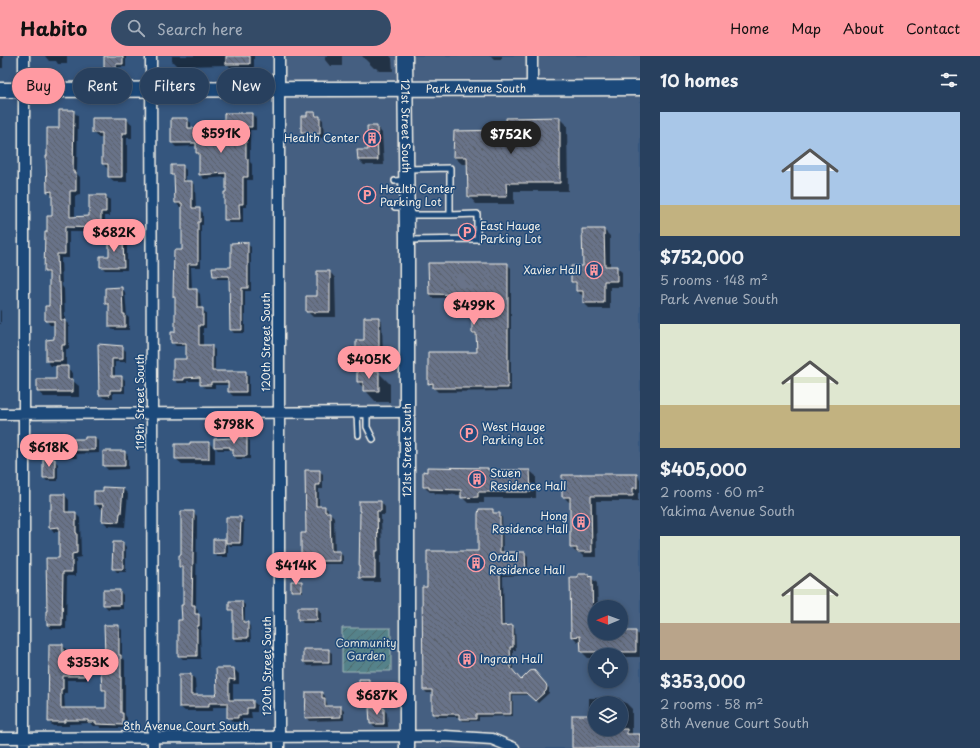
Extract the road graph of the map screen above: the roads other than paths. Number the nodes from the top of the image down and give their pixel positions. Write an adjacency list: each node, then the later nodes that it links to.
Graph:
1 (24, 56): 6 (street)
2 (151, 56): 7 (street, 119th Street South)
3 (279, 56): 13 (street, 120th Street South)
4 (405, 56): 8 (street, 121st Street South)
5 (532, 56): 9 (street)
6 (24, 68)
7 (151, 68)
8 (405, 88): 9 (street, Park Avenue South); 13 (street, Park Avenue South); 19 (street, 121st Street South)
9 (532, 88): 10 (street, Park Avenue South)
10 (640, 88)
11 (140, 89): 16 (street, Park Avenue South)
12 (209, 89): 13 (street, Park Avenue South)
13 (279, 89): 23 (street, 120th Street South)
14 (0, 90): 15 (street, Park Avenue South)
15 (12, 90)
16 (65, 90)
17 (24, 104): 26 (street)
18 (151, 104): 27 (street, 119th Street South)
19 (402, 177): 20 (street, 121st Street South); 21 (lane)
20 (407, 211): 21 (lane); 22 (street, 121st Street South)
21 (450, 215): 22 (lane)
22 (412, 240): 28 (street, 121st Street South)
23 (278, 413): 24 (street); 27 (street); 31 (street, 120th Street South)
24 (362, 413): 28 (street); 29 (lane); 30 (lane)
25 (0, 414): 26 (street)
26 (23, 414): 27 (street); 34 (street)
27 (152, 414): 35 (street, 119th Street South)
28 (409, 416): 33 (street, 121st Street South)
29 (358, 435)
30 (373, 439)
31 (280, 737): 33 (street, 8th Avenue Court South); 35 (street, 8th Avenue Court South); 36 (street, 120th Street South)
32 (0, 738): 34 (street, 8th Avenue Court South)
33 (407, 742): 37 (street, 8th Avenue Court South)
34 (24, 743): 35 (street, 8th Avenue Court South)
35 (152, 743)
36 (279, 748)
37 (514, 748)

